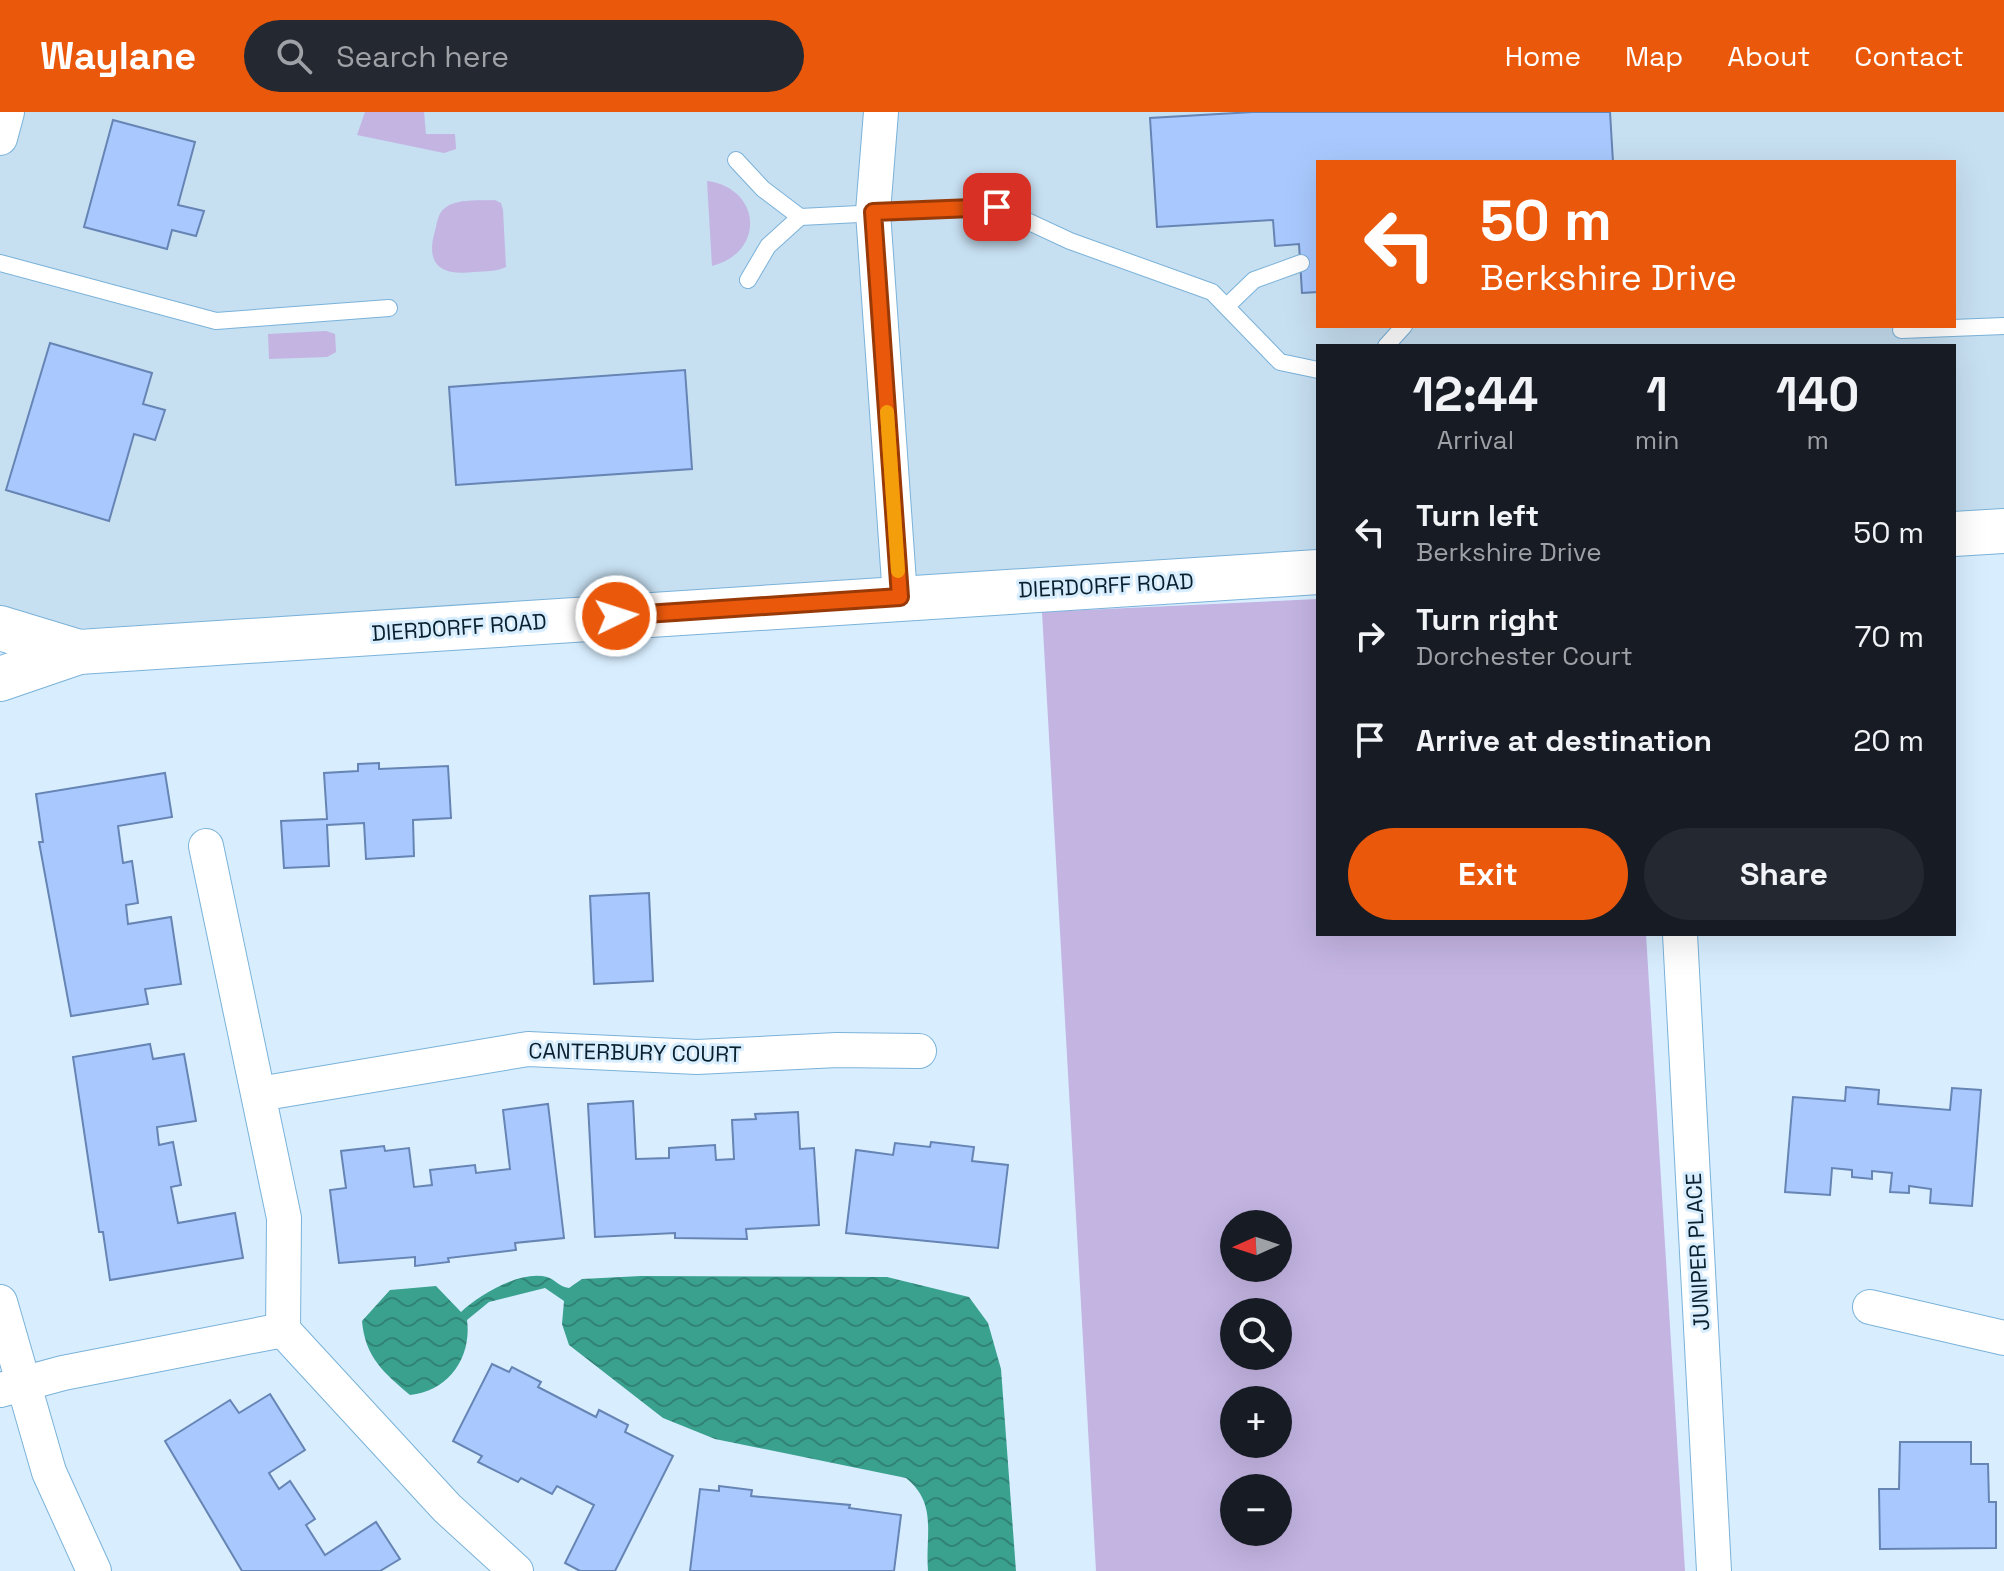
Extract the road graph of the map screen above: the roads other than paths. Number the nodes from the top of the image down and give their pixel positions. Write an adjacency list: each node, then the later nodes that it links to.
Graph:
1 (7, 112): 3 (street)
2 (881, 112): 5 (street)
3 (0, 138)
4 (736, 160): 6 (lane)
5 (873, 212): 6 (lane); 10 (lane); 22 (street)
6 (800, 217): 9 (lane)
7 (0, 263): 11 (lane)
8 (1301, 263): 10 (lane)
9 (748, 280)
10 (1228, 305): 18 (lane)
11 (389, 308)
12 (2004, 326): 15 (lane)
13 (1402, 328): 17 (lane)
14 (1952, 328): 16 (lane)
15 (1956, 328)
16 (1901, 330)
17 (1388, 344)
18 (1316, 370)
19 (2004, 531): 20 (street)
20 (1956, 534)
21 (1316, 572): 22 (street, DIERDORFF ROAD)
22 (900, 597): 24 (street, DIERDORFF ROAD)
23 (0, 628): 24 (street, DIERDORFF ROAD)
24 (79, 652): 25 (street, DIERDORFF ROAD)
25 (0, 679)
26 (206, 846): 29 (street)
27 (1680, 936): 37 (street, JUNIPER PLACE)
28 (919, 1051): 29 (street, CANTERBURY COURT)
29 (259, 1094): 32 (street)
30 (0, 1302): 34 (street)
31 (1870, 1307): 33 (street)
32 (283, 1330): 34 (street); 36 (street)
33 (2004, 1338)
34 (11, 1387): 35 (street)
35 (94, 1571)
36 (516, 1571)
37 (1714, 1571)

